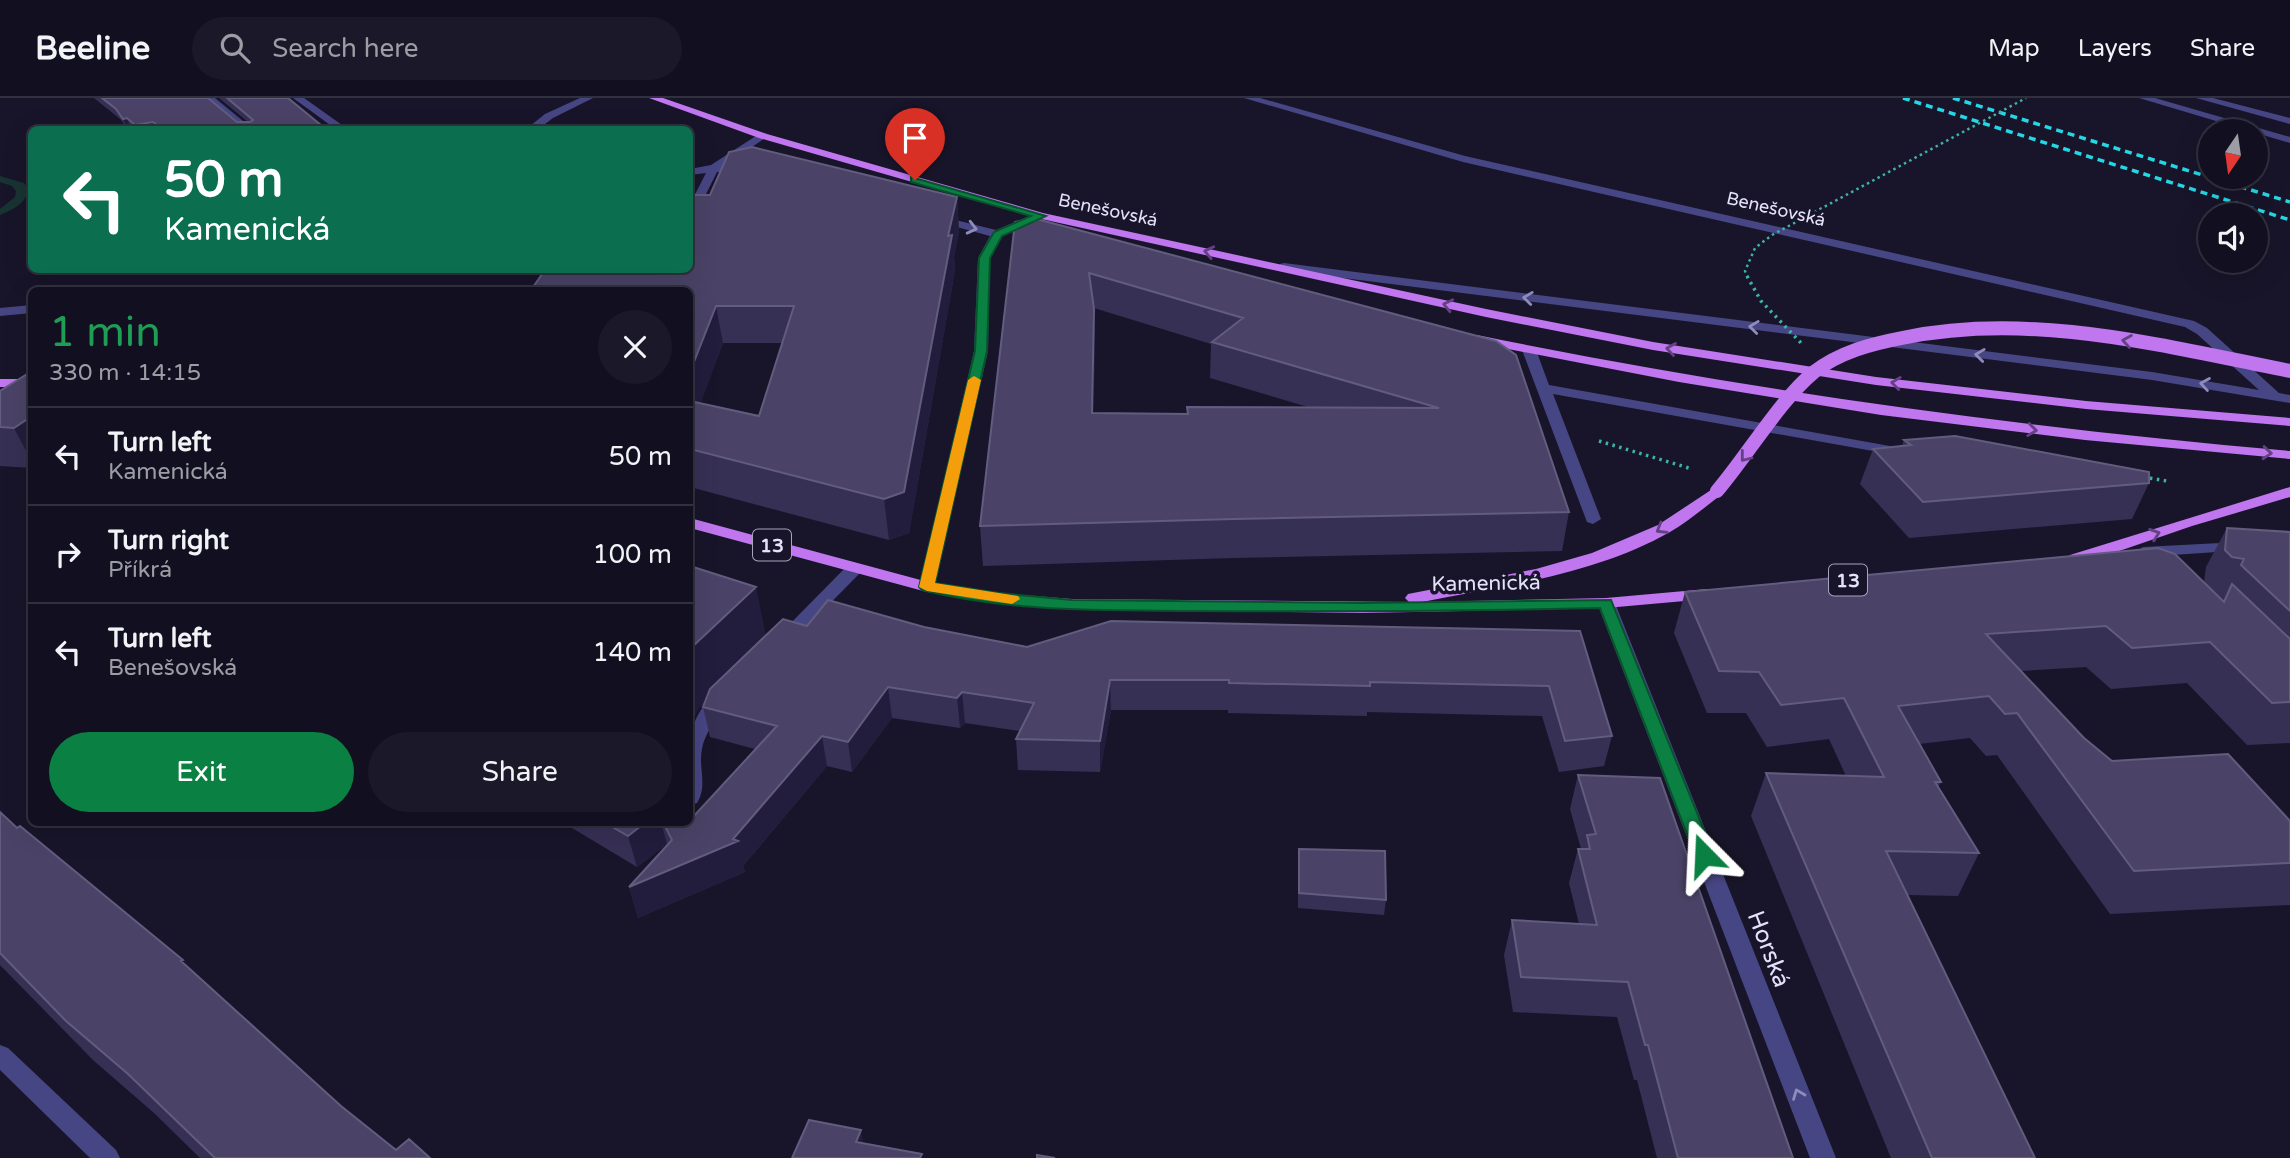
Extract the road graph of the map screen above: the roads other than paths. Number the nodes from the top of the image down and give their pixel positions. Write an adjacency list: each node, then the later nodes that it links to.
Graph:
1 (209, 98): 9 (street)
2 (298, 98): 10 (street)
3 (588, 98): 11 (street)
4 (654, 98): 12 (main road, Benešovská)
5 (1249, 98): 31 (street, Benešovská)
6 (2144, 98): 13 (street)
7 (2201, 98): 8 (street)
8 (2290, 121)
9 (244, 126)
10 (338, 126)
11 (535, 126)
12 (763, 136): 14 (street); 19 (main road, Benešovská)
13 (2290, 140)
14 (714, 168): 15 (street); 16 (street); 17 (street)
15 (693, 172)
16 (762, 174)
17 (693, 208)
18 (919, 214): 20 (street, one-way to 20)
19 (1041, 216): 20 (street); 21 (main road, Benešovská, one-way to 19); 22 (main road)
20 (997, 234): 45 (street)
21 (1276, 266): 31 (street, Benešovská, one-way to 21); 33 (main road, Benešovská, one-way to 21)
22 (1224, 270)
23 (28, 309): 24 (street)
24 (0, 312)
25 (1458, 334): 26 (main road)
26 (1529, 350): 30 (street); 34 (main road, one-way to 34)
27 (2290, 371): 48 (main road, 13, one-way to 48, bridge)
28 (0, 383): 29 (main road)
29 (28, 383)
30 (1543, 388): 35 (street); 37 (street)
31 (2273, 395): 32 (street, Benešovská)
32 (2290, 398)
33 (2290, 422)
34 (2290, 455)
35 (1922, 456)
36 (2283, 493): 41 (main road, one-way to 36)
37 (1593, 519)
38 (693, 524): 43 (main road, Kamenická / 13)
39 (2262, 545): 40 (street)
40 (2151, 552): 41 (street); 44 (street)
41 (2090, 556): 42 (main road)
42 (2063, 559)
43 (855, 568): 45 (main road, Kamenická / 13); 49 (street)
44 (2171, 572)
45 (927, 587): 48 (main road, Kamenická / 13)
46 (1731, 592): 47 (main road, Kamenická / 13)
47 (1606, 603): 48 (main road, Kamenická / 13); 54 (street, Horská, one-way to 47)
48 (1362, 608)
49 (773, 651)
50 (737, 685): 51 (street)
51 (693, 751)
52 (0, 1055): 53 (street)
53 (107, 1158)
54 (1823, 1158)

